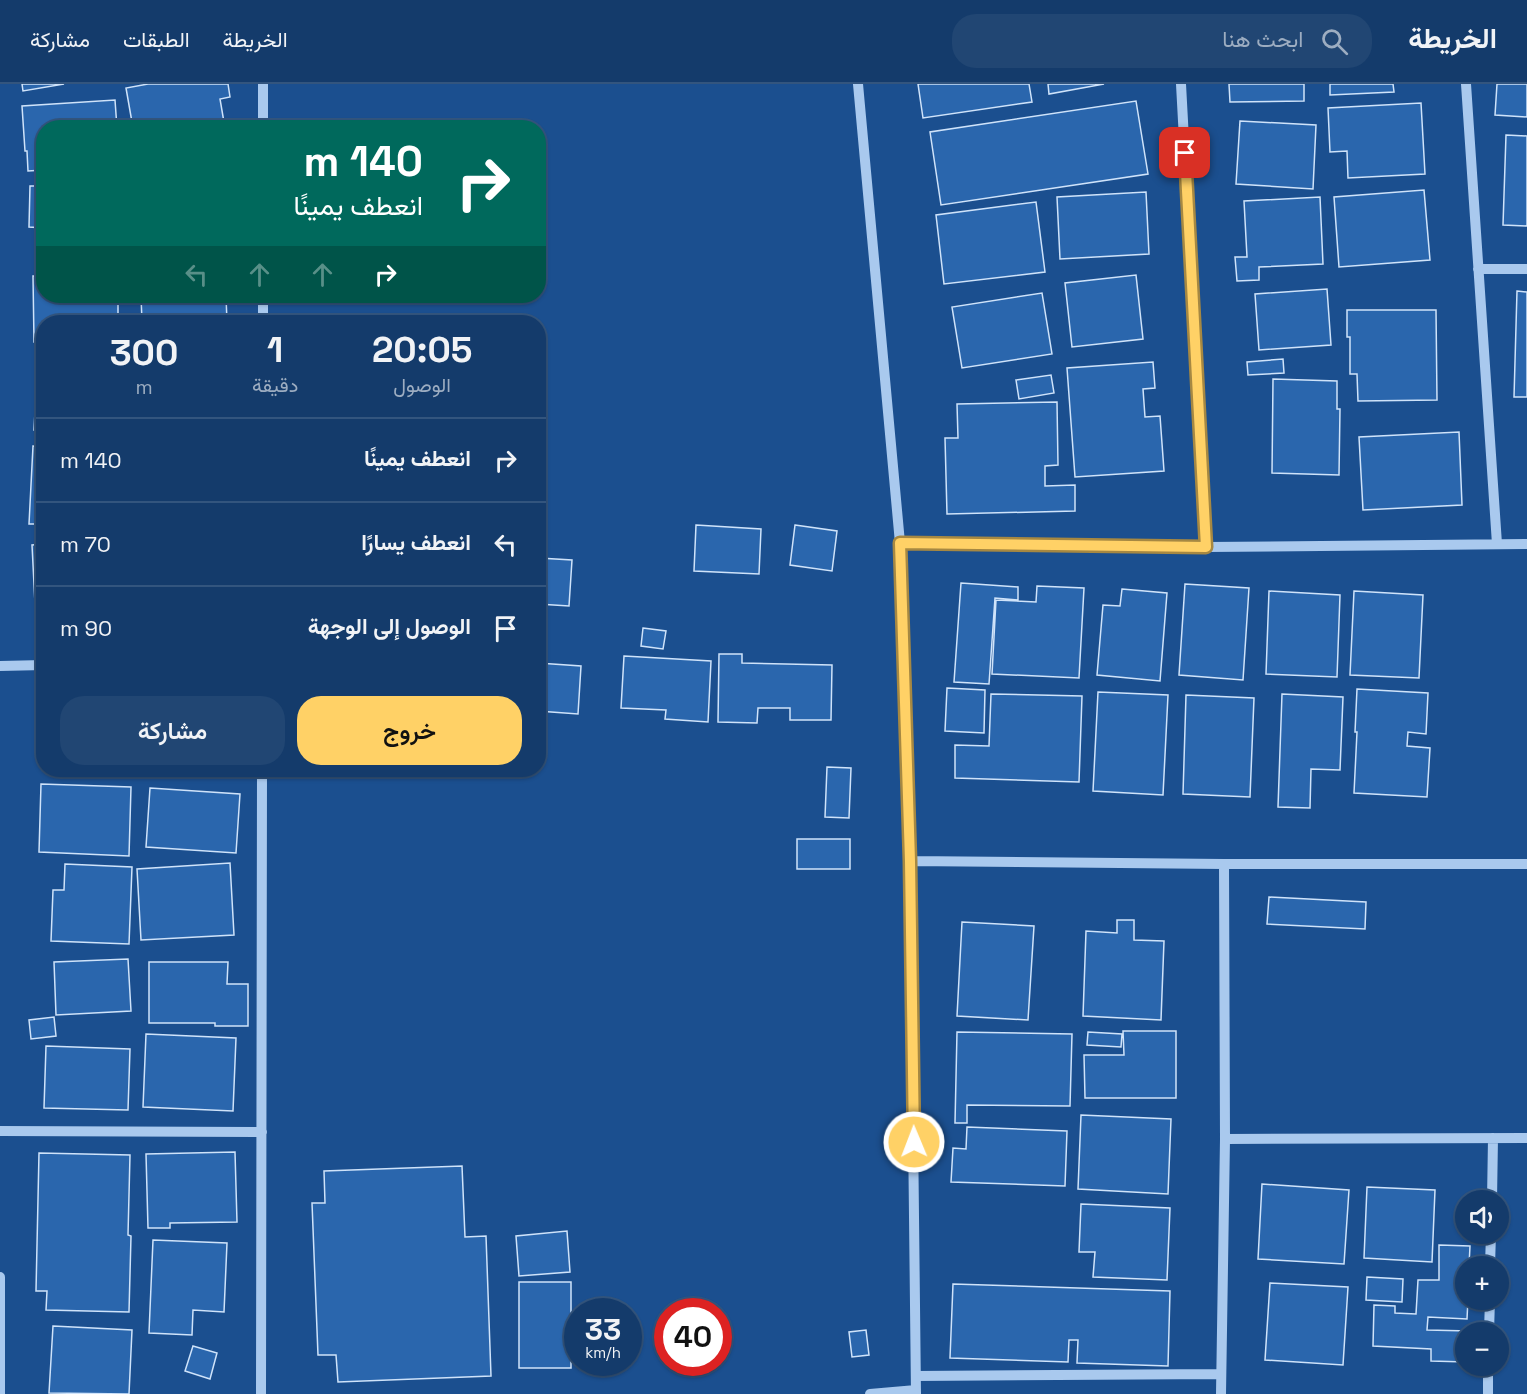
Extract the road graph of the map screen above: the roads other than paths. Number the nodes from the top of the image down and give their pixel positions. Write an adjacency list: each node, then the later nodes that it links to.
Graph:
1 (263, 84): 5 (street)
2 (858, 84): 8 (street)
3 (1181, 84): 11 (street)
4 (1466, 84): 6 (street)
5 (263, 120)
6 (1478, 269): 7 (street); 9 (street)
7 (1527, 269)
8 (900, 543): 11 (street); 15 (street)
9 (1497, 544): 10 (street); 11 (street)
10 (1527, 544)
11 (1206, 547)
12 (36, 665): 13 (street)
13 (0, 666)
14 (262, 777): 19 (street)
15 (910, 861): 16 (street); 26 (street)
16 (1224, 864): 17 (street); 20 (street)
17 (1527, 864)
18 (0, 1131): 19 (street)
19 (262, 1132): 30 (street)
20 (1225, 1138): 21 (street); 25 (street)
21 (1493, 1138): 22 (street); 23 (street)
22 (1527, 1138)
23 (1492, 1190)
24 (0, 1277): 29 (street)
25 (1221, 1374): 26 (street); 32 (street)
26 (916, 1376): 28 (street)
27 (1488, 1376): 33 (street)
28 (916, 1392): 31 (street)
29 (0, 1394)
30 (261, 1394)
31 (870, 1394)
32 (1221, 1394)
33 (1488, 1394)

